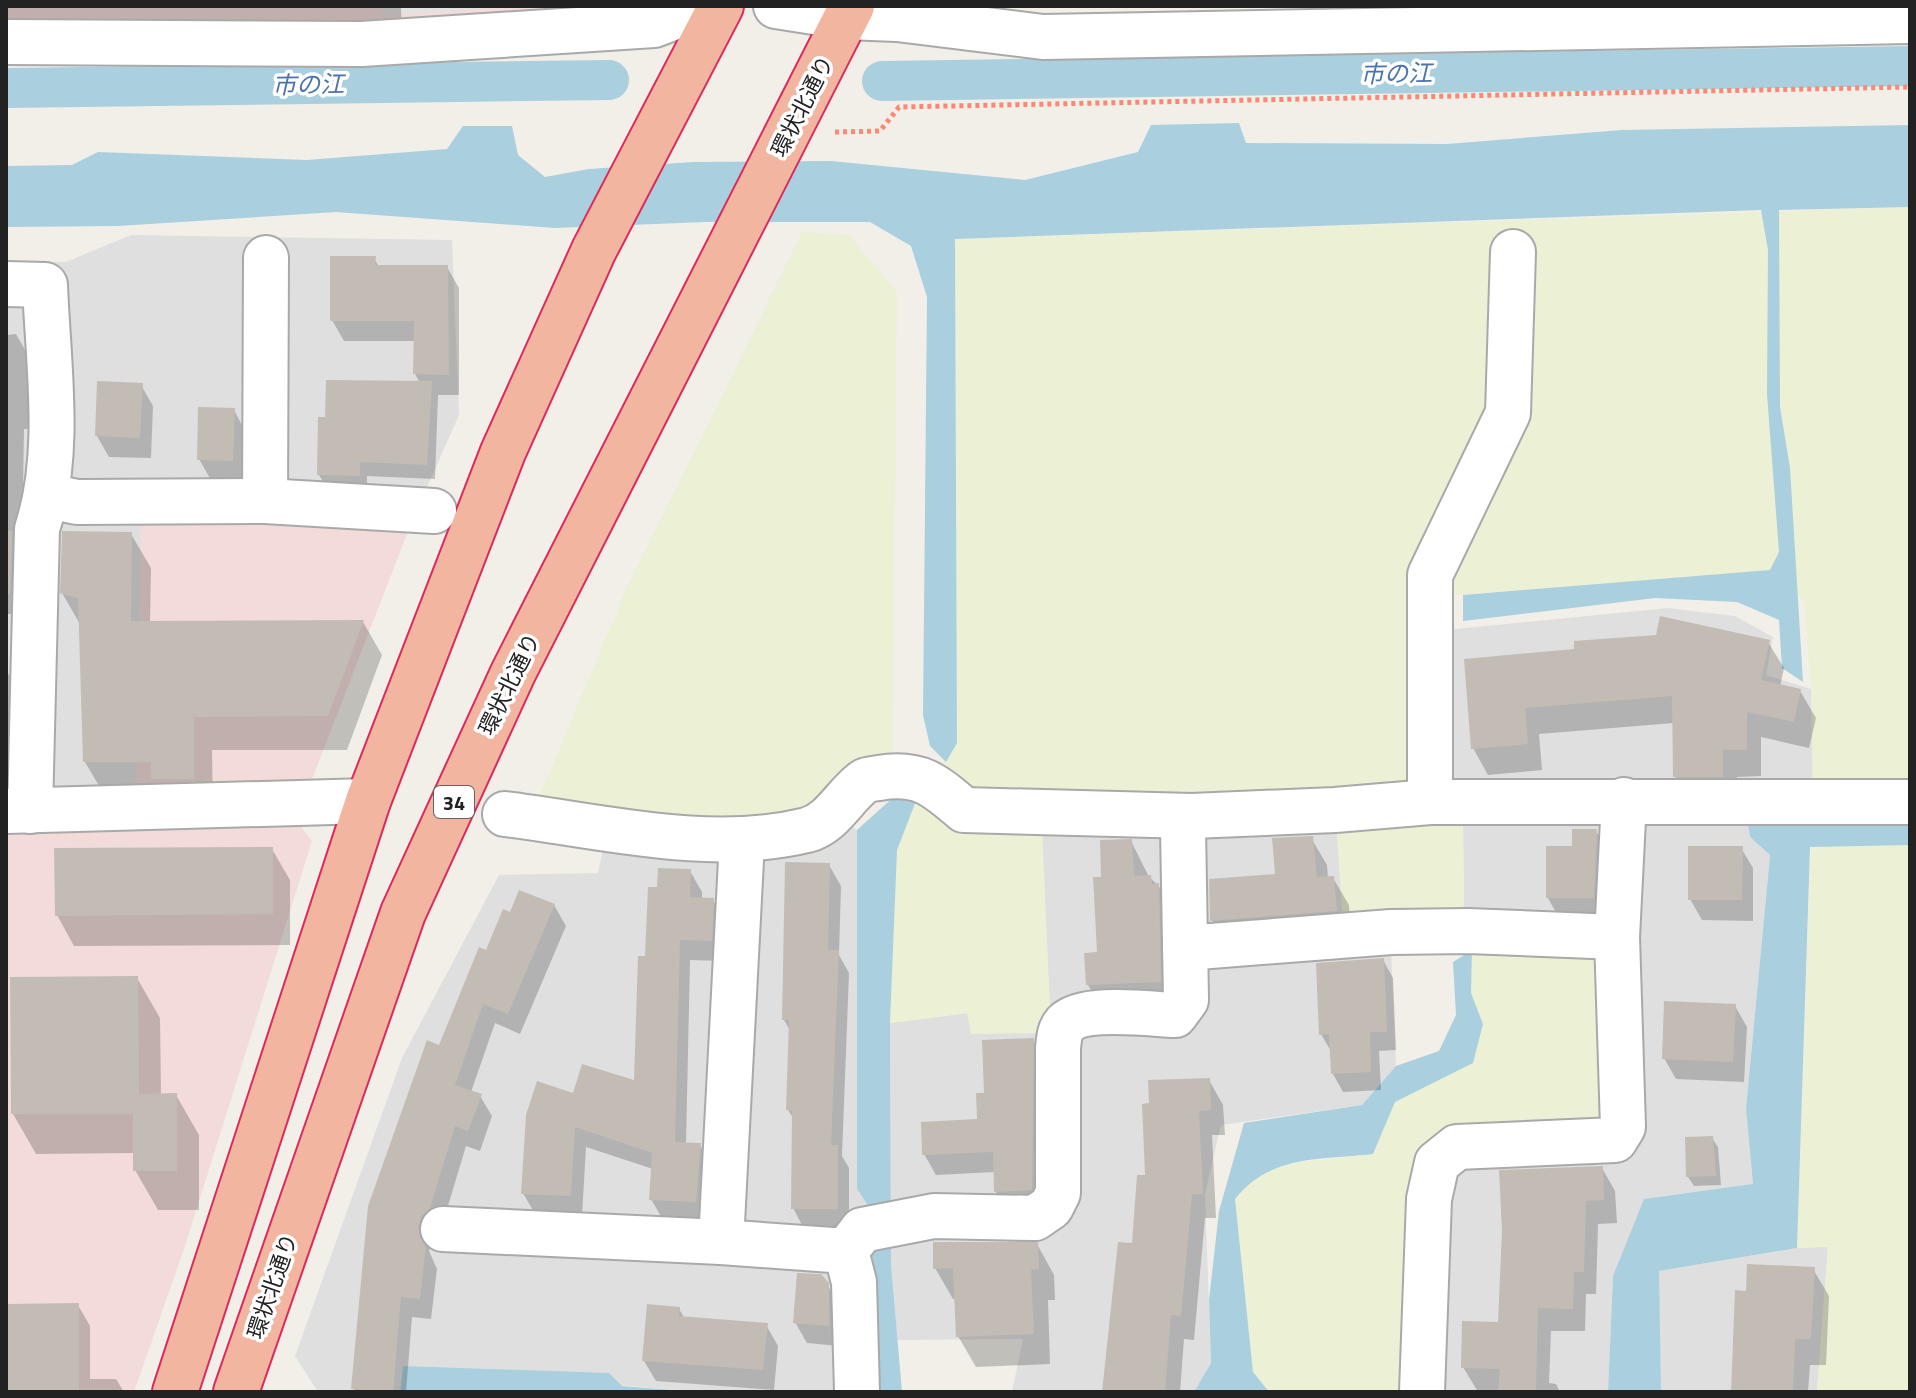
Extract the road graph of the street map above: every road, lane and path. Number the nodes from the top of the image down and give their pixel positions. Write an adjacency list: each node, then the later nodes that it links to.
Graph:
1 (704, 6): 6 (street)
2 (721, 6): 16 (highway)
3 (776, 6): 4 (street)
4 (849, 12): 5 (street); 29 (highway, 環状北通り / 34)
5 (1910, 21)
6 (6, 42)
7 (1910, 87): 8 (path)
8 (832, 132)
9 (1513, 252): 17 (street)
10 (266, 258): 13 (street)
11 (6, 284): 12 (street)
12 (48, 496): 13 (street); 19 (street)
13 (265, 501): 14 (street)
14 (434, 511)
15 (1624, 800): 17 (street); 18 (street); 23 (street)
16 (368, 801): 19 (street); 28 (highway)
17 (1430, 802): 21 (street)
18 (1910, 802)
19 (18, 811)
20 (505, 814): 21 (street)
21 (1192, 816): 24 (street)
22 (741, 860): 27 (street)
23 (1617, 937): 24 (street); 31 (street)
24 (1185, 948): 26 (street)
25 (443, 1229): 27 (street)
26 (870, 1235): 27 (street); 30 (street)
27 (721, 1242)
28 (175, 1392)
29 (236, 1392)
30 (857, 1392)
31 (1422, 1392)

